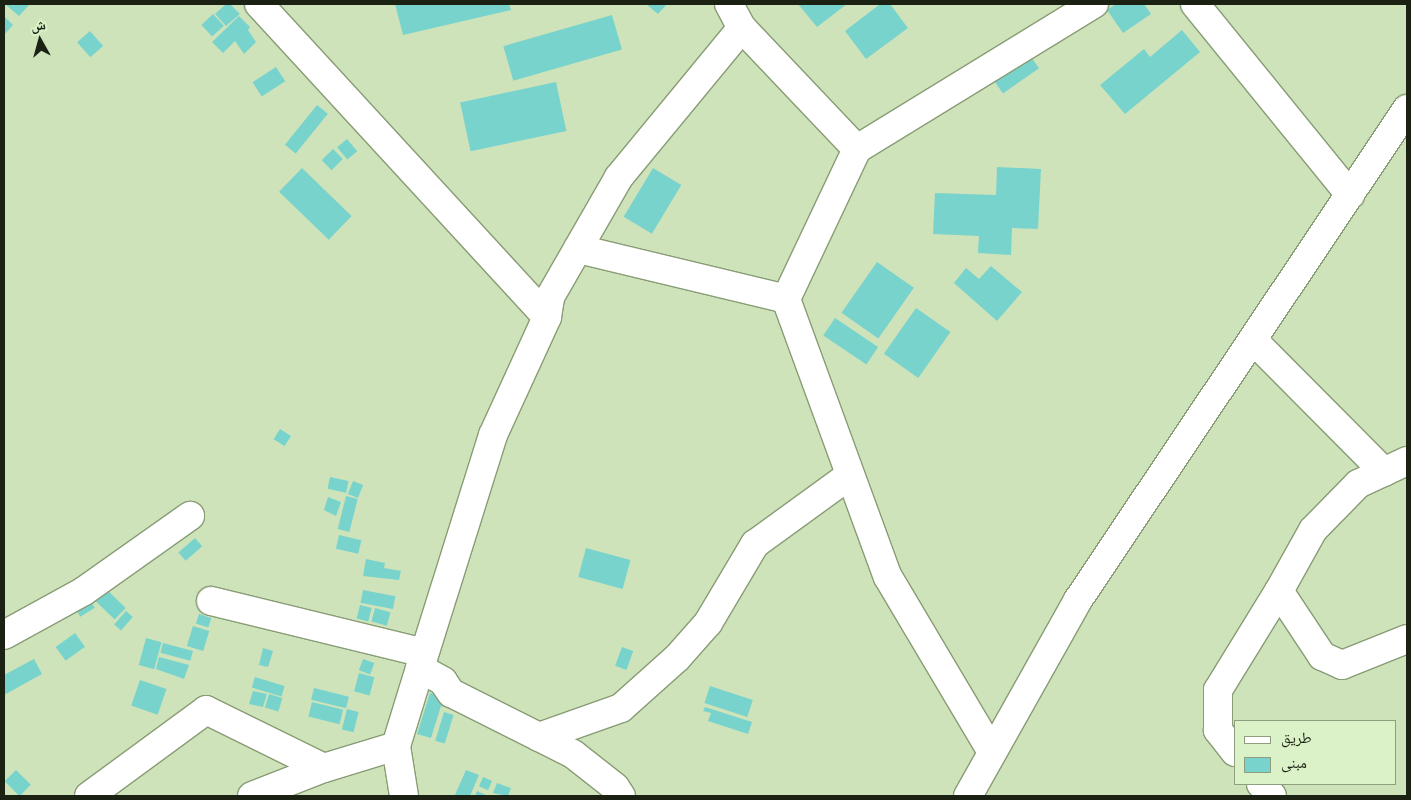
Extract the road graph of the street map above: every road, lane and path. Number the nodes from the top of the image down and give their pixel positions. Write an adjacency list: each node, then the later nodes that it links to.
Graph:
1 (259, 4): 10 (street)
2 (1094, 4): 6 (street)
3 (1195, 4): 7 (street)
4 (734, 11): 6 (street); 8 (street)
5 (1407, 109): 7 (street)
6 (857, 149): 9 (street)
7 (1350, 195): 11 (street)
8 (578, 249): 9 (street); 10 (street)
9 (786, 299): 13 (street)
10 (546, 317): 19 (street)
11 (1253, 340): 12 (street); 23 (street)
12 (1396, 467): 15 (street)
13 (850, 475): 20 (street); 23 (street)
14 (190, 516): 17 (street)
15 (1279, 591): 18 (street); 22 (street)
16 (211, 601): 19 (street)
17 (4, 635)
18 (1407, 639)
19 (422, 660): 20 (street); 21 (street)
20 (539, 737): 29 (street)
21 (396, 746): 24 (street); 28 (street)
22 (1234, 751)
23 (992, 752): 30 (street)
24 (324, 768): 26 (street); 27 (street)
25 (1262, 785): 31 (street)
26 (89, 796)
27 (252, 796)
28 (404, 796)
29 (621, 796)
30 (968, 796)
31 (1272, 796)

